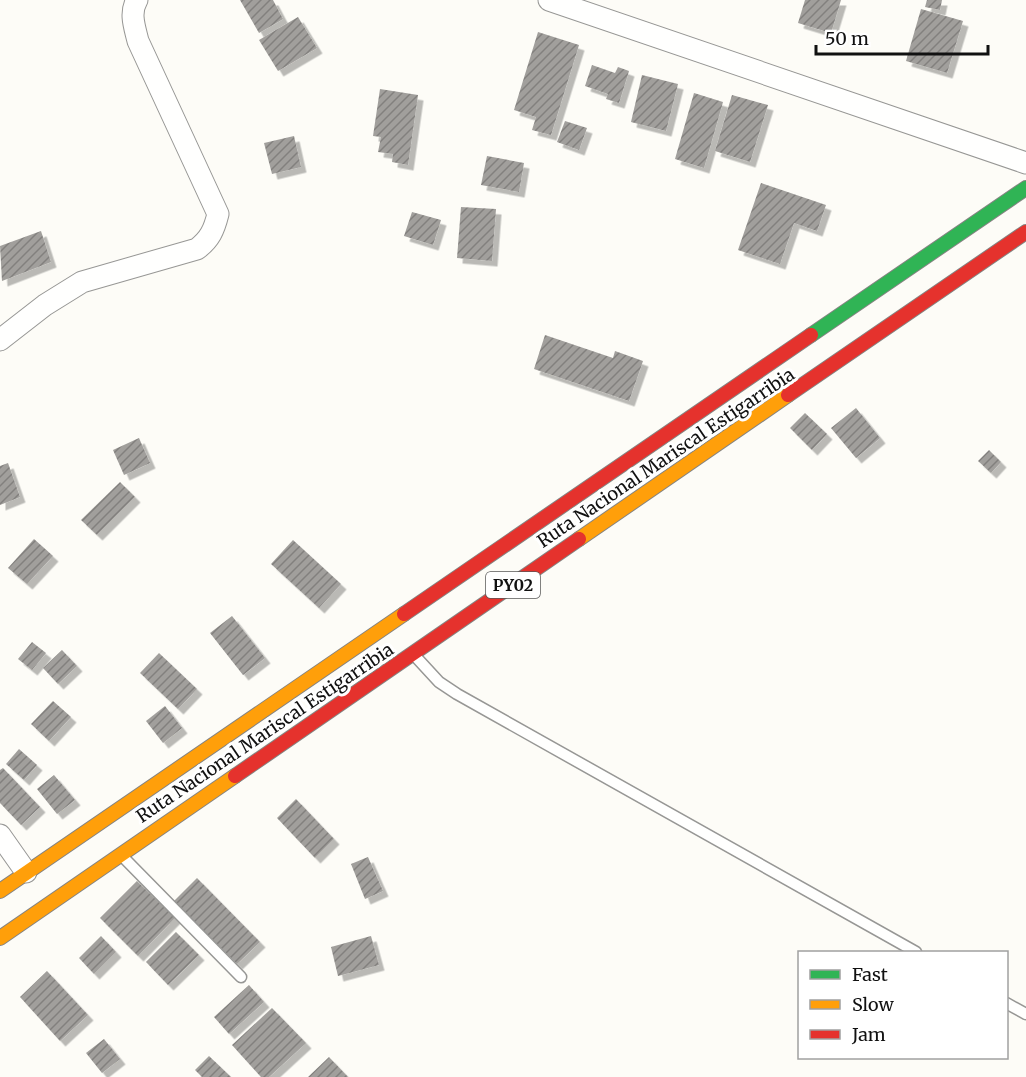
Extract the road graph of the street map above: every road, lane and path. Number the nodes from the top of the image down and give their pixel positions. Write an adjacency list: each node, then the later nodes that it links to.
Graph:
1 (137, 0): 6 (street)
2 (549, 0): 3 (street)
3 (1026, 164)
4 (1026, 188): 10 (highway, Ruta Nacional Mariscal Estigarribia / PY02)
5 (1026, 232): 7 (highway, Ruta Nacional Mariscal Estigarribia / PY02)
6 (0, 340)
7 (412, 654): 9 (highway, Ruta Nacional Mariscal Estigarribia / PY02); 13 (lane)
8 (0, 835): 10 (street)
9 (121, 854): 12 (highway, Ruta Nacional Mariscal Estigarribia / PY02); 14 (lane)
10 (26, 872): 11 (highway, Ruta Nacional Mariscal Estigarribia / PY02)
11 (0, 891)
12 (0, 938)
13 (914, 951)
14 (241, 977)
15 (1008, 1004): 16 (lane)
16 (1026, 1014)

